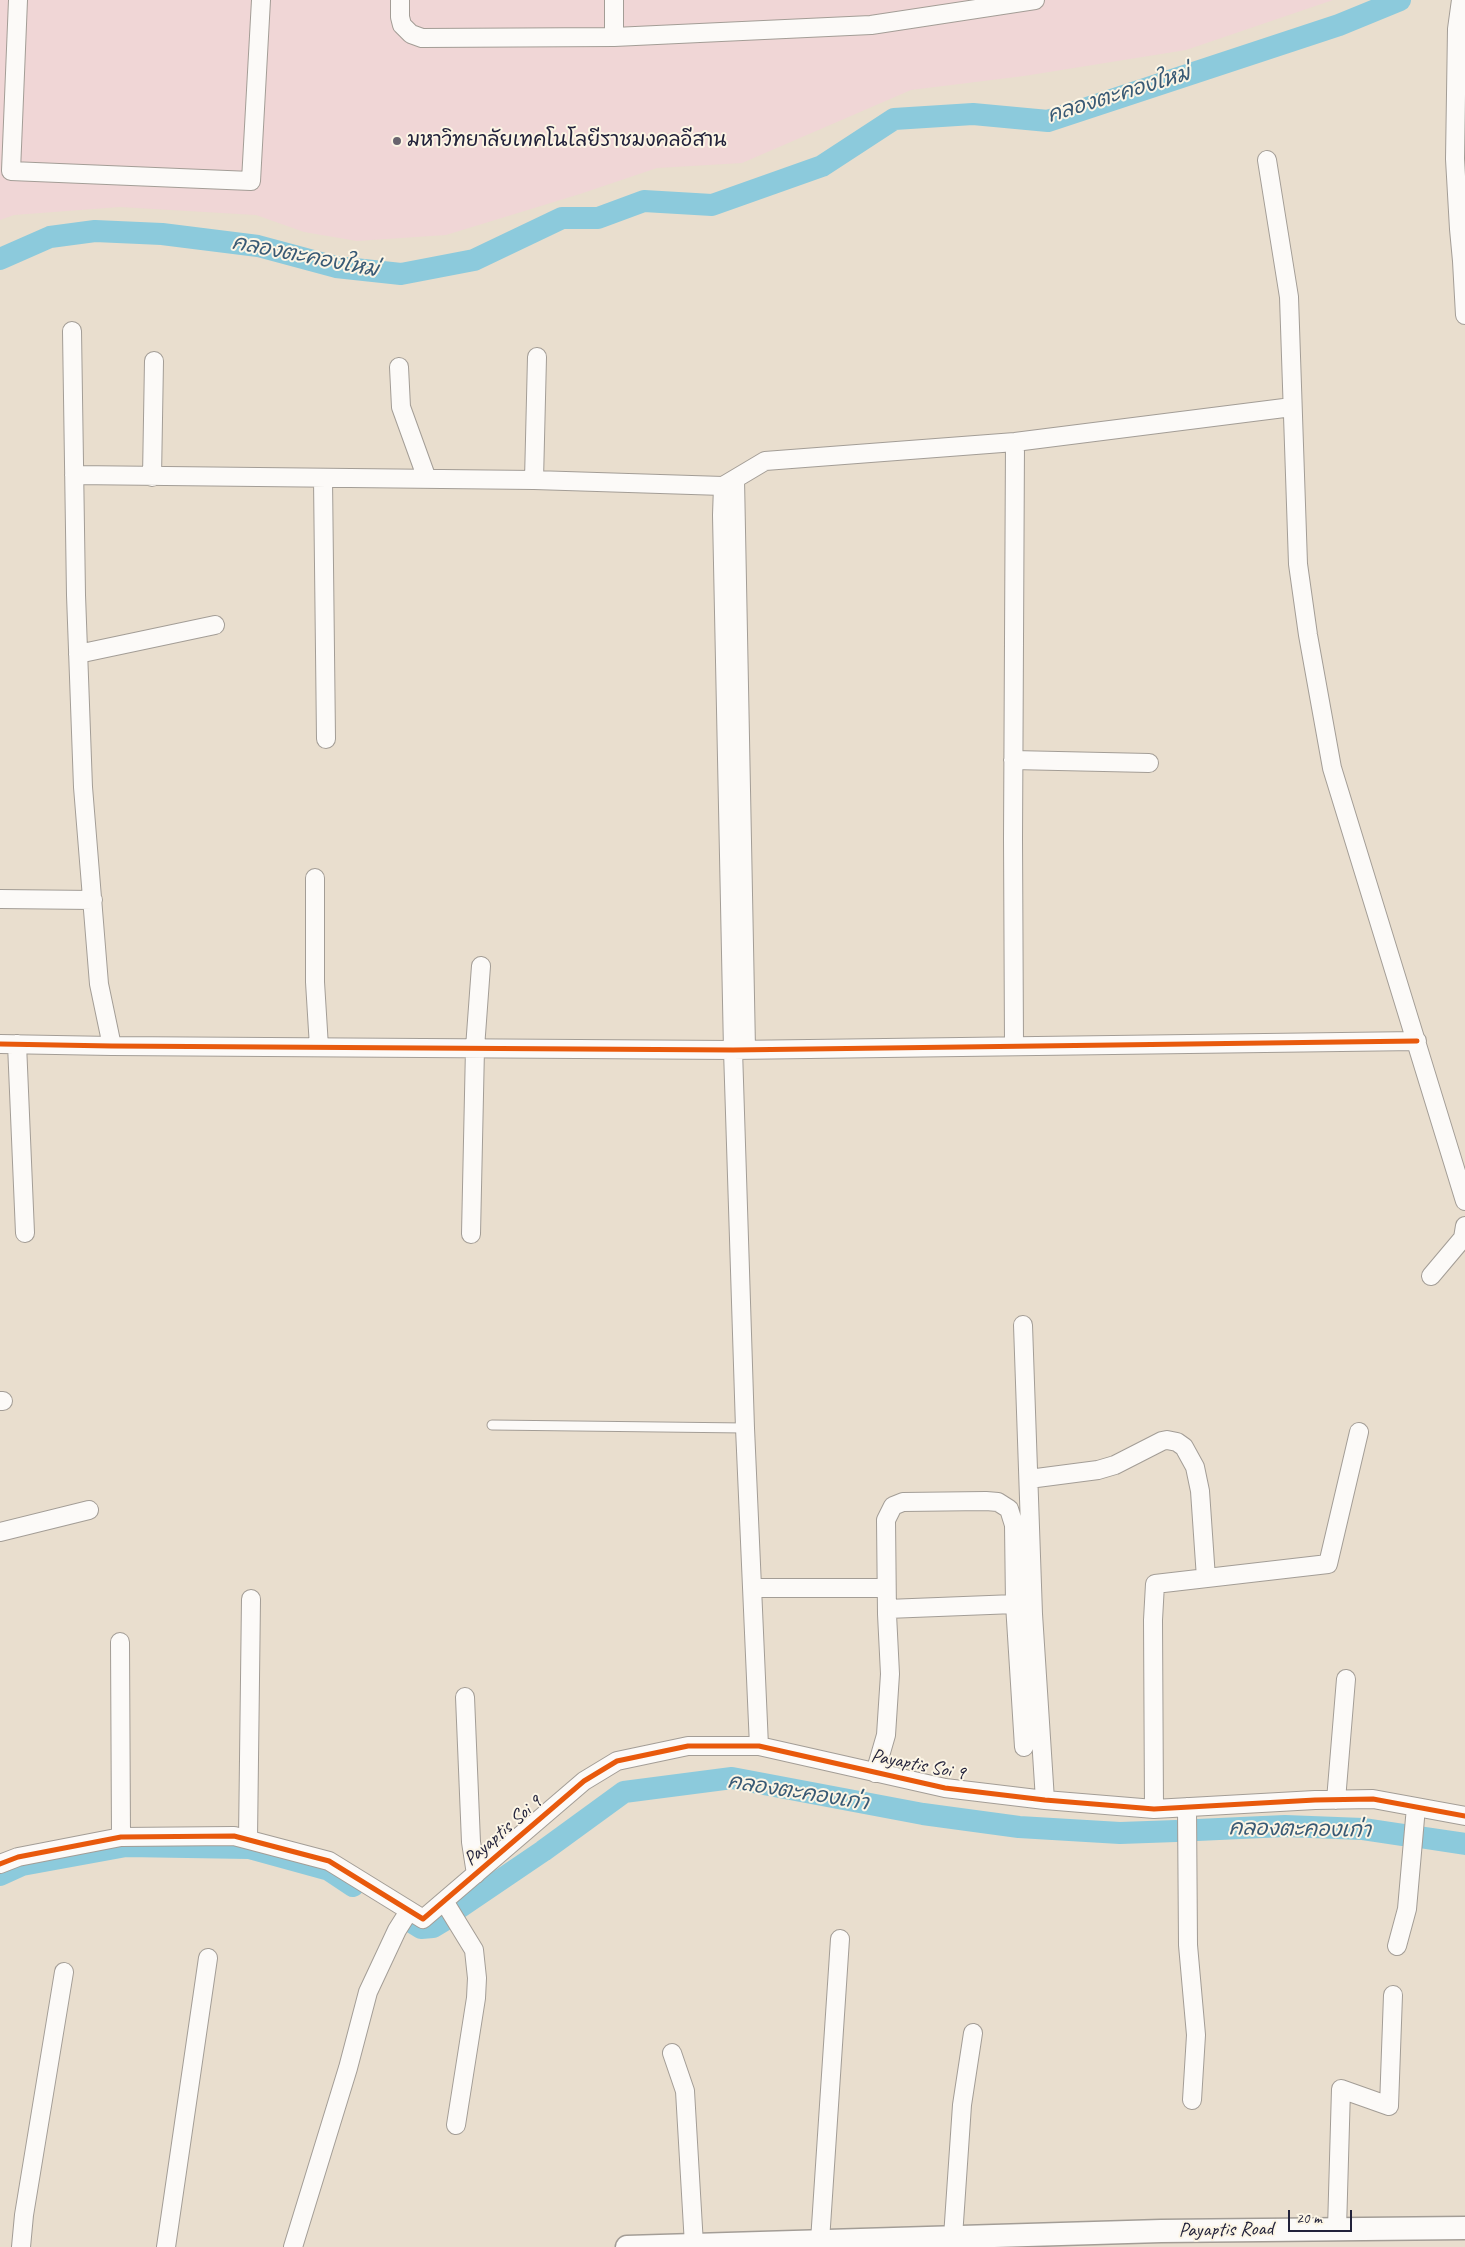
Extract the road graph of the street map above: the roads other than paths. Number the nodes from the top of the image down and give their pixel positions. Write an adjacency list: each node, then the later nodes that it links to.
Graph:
1 (18, 0): 2 (street)
2 (261, 0)
3 (400, 0): 7 (street)
4 (614, 0): 7 (street)
5 (1035, 0): 7 (street)
6 (1461, 0): 8 (street)
7 (614, 37)
8 (1460, 158): 10 (street)
9 (1267, 160): 16 (street)
10 (1464, 261): 11 (street)
11 (1465, 314)
12 (72, 331): 18 (street)
13 (537, 357): 22 (street)
14 (154, 360): 19 (street)
15 (399, 367): 21 (street)
16 (1292, 407): 17 (street); 33 (street)
17 (1015, 442): 23 (street); 27 (street)
18 (74, 475): 19 (street); 25 (street)
19 (152, 477): 20 (street)
20 (323, 479): 21 (street); 26 (street)
21 (427, 479): 22 (street)
22 (534, 480): 23 (street)
23 (729, 482): 39 (street)
24 (215, 625): 25 (street)
25 (78, 654): 31 (street)
26 (326, 739)
27 (1013, 760): 28 (street); 35 (street)
28 (1149, 763)
29 (315, 878): 37 (street)
30 (0, 899): 31 (street)
31 (93, 900): 36 (street)
32 (481, 966): 38 (street)
33 (1417, 1041): 35 (street); 40 (street)
34 (9, 1044): 36 (street); 42 (street)
35 (1014, 1045): 39 (street)
36 (112, 1046): 37 (street)
37 (319, 1047): 38 (street)
38 (475, 1048): 39 (street); 43 (street)
39 (739, 1049): 47 (street)
40 (1465, 1201)
41 (1465, 1226): 44 (street)
42 (25, 1233)
43 (472, 1234)
44 (1431, 1276)
45 (1023, 1324): 49 (street)
46 (492, 1426): 47 (lane)
47 (745, 1428): 53 (street)
48 (1359, 1432): 52 (street)
49 (1029, 1479): 52 (street); 64 (street)
50 (88, 1510): 51 (street)
51 (0, 1532)
52 (1206, 1578): 68 (street)
53 (752, 1588): 54 (street); 61 (street)
54 (886, 1588): 56 (street); 57 (street)
55 (251, 1599): 71 (street)
56 (1015, 1604): 57 (street); 62 (street)
57 (887, 1609): 63 (street)
58 (120, 1642): 70 (street)
59 (1346, 1679): 65 (street)
60 (465, 1697): 73 (street)
61 (759, 1746): 63 (street, Payaptis Soi 9); 73 (street, Payaptis Soi 9)
62 (1024, 1747)
63 (875, 1773): 64 (street, Payaptis Soi 9)
64 (1045, 1800): 68 (street, Payaptis Soi 9)
65 (1336, 1800): 66 (street, Payaptis Soi 9); 67 (street, Payaptis Soi 9)
66 (1187, 1807): 68 (street, Payaptis Soi 9); 83 (street)
67 (1416, 1807): 69 (street, Payaptis Soi 9); 77 (street)
68 (1154, 1809)
69 (1465, 1816)
70 (121, 1837): 71 (street); 72 (street)
71 (248, 1839): 75 (street)
72 (0, 1864)
73 (476, 1874): 74 (street, Payaptis Soi 9)
74 (444, 1901): 75 (street, Payaptis Soi 9); 84 (street)
75 (416, 1915): 95 (street, Payaptis Soi 9)
76 (840, 1939): 89 (street)
77 (1397, 1946)
78 (208, 1958): 94 (street)
79 (64, 1972): 93 (street)
80 (1393, 1995): 86 (street)
81 (973, 2032): 87 (street)
82 (672, 2053): 91 (street)
83 (1192, 2100)
84 (456, 2125)
85 (1465, 2228): 86 (street, Payaptis Road)
86 (1338, 2229): 88 (street, Payaptis Road)
87 (953, 2236): 88 (street, Payaptis Road); 90 (street, Payaptis Road)
88 (1161, 2239)
89 (820, 2241): 90 (street, Payaptis Road); 91 (street, Payaptis Road)
90 (856, 2243)
91 (694, 2245): 92 (street, Payaptis Road)
92 (669, 2246): 96 (street, Payaptis Road)
93 (21, 2247)
94 (166, 2247)
95 (293, 2247)
96 (627, 2247)

